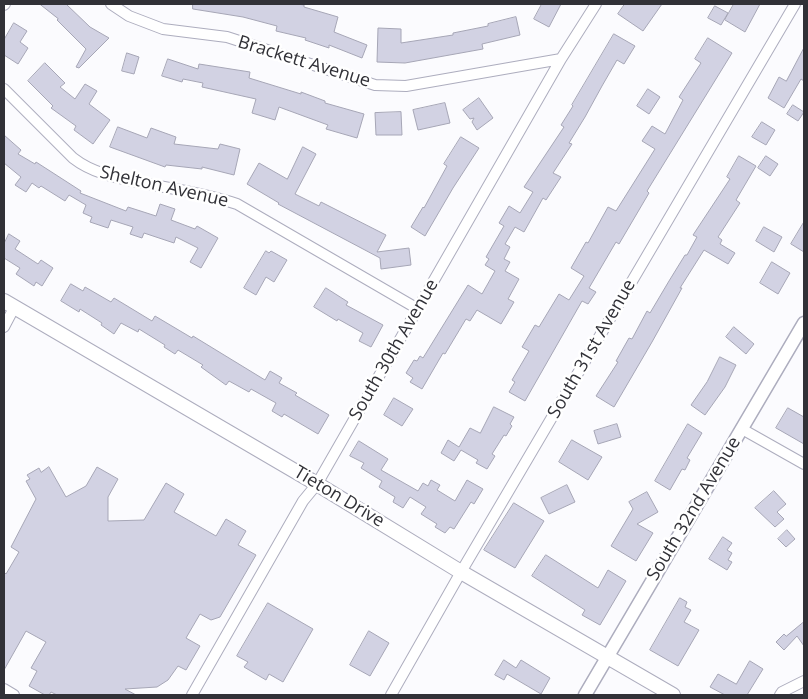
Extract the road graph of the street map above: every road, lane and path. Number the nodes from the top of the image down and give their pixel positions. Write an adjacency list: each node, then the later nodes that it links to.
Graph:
1 (111, 4): 4 (street, Brackett Avenue)
2 (596, 4): 4 (street, South 30th Avenue)
3 (795, 4): 13 (street, South 31st Avenue)
4 (561, 59): 7 (street, South 30th Avenue)
5 (4, 89): 7 (street, Shelton Avenue)
6 (9, 304): 9 (street); 12 (main road, Tieton Drive)
7 (418, 309): 12 (street, South 30th Avenue)
8 (804, 323): 10 (street, South 32nd Avenue)
9 (4, 327)
10 (742, 429): 11 (street); 14 (street, South 32nd Avenue)
11 (804, 464)
12 (317, 484): 13 (main road, Tieton Drive); 18 (street, South 30th Avenue)
13 (461, 572): 14 (main road, Tieton Drive); 19 (street, South 31st Avenue)
14 (607, 656): 20 (street, South 32nd Avenue); 21 (main road, Tieton Drive)
15 (804, 681): 22 (street)
16 (4, 689): 17 (street)
17 (14, 695)
18 (192, 695)
19 (391, 695)
20 (585, 695)
21 (673, 695)
22 (780, 695)

